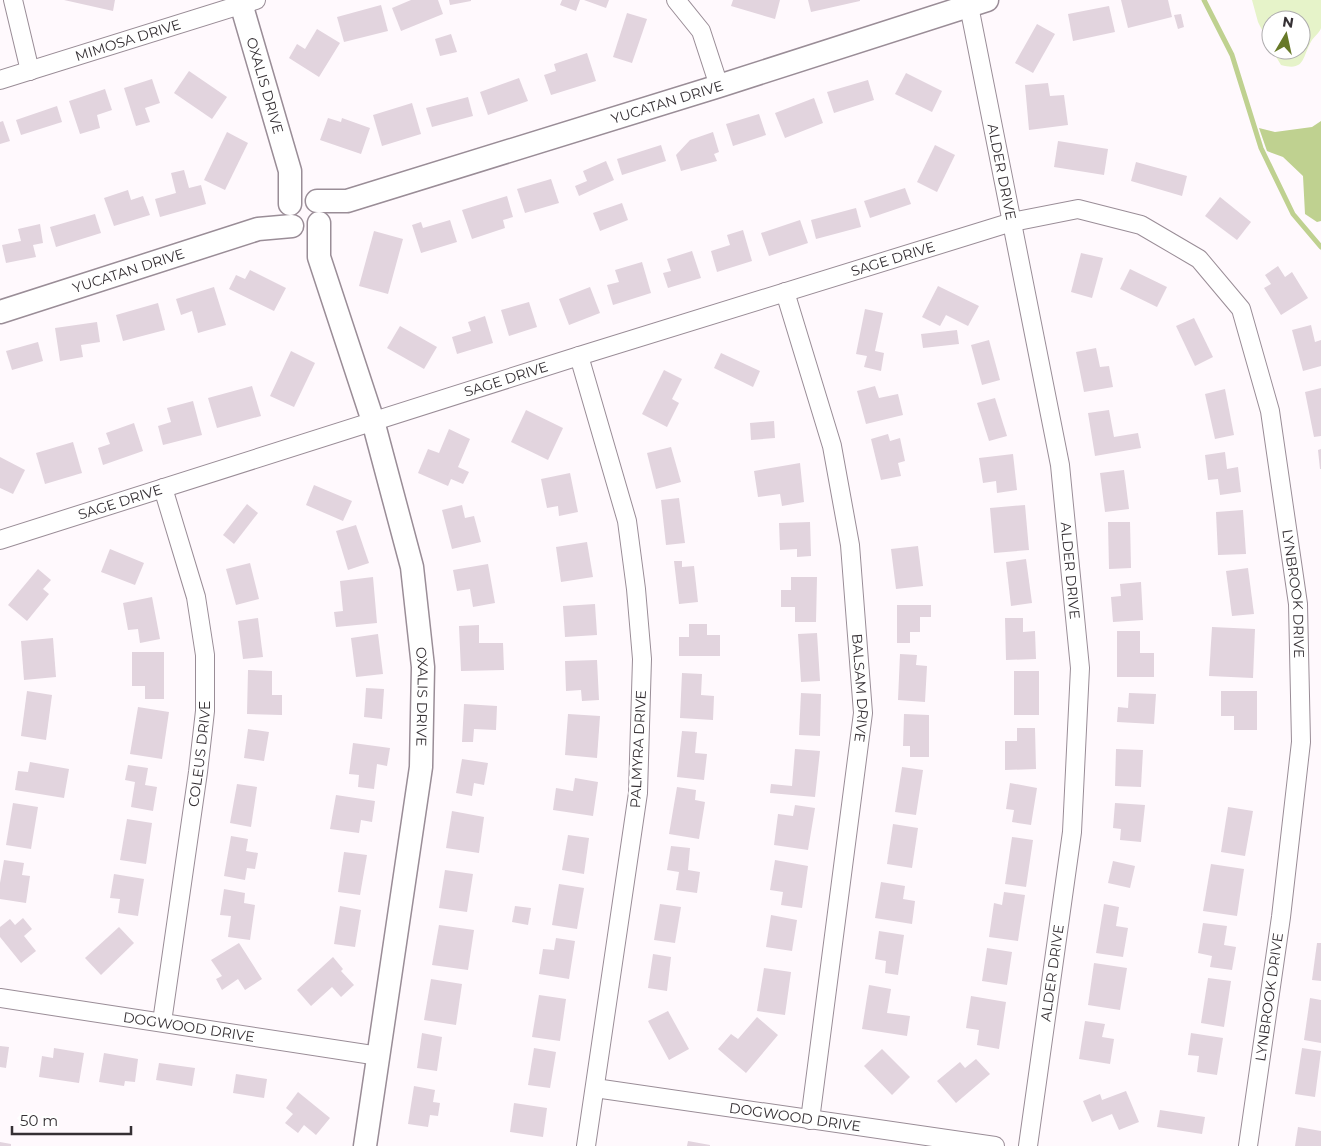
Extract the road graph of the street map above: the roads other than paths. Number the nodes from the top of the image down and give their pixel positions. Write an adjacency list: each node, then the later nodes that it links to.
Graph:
1 (14, 0): 5 (street)
2 (676, 0): 7 (street)
3 (246, 2): 5 (street, MIMOSA DRIVE); 8 (street, OXALIS DRIVE)
4 (974, 2): 7 (street, YUCATAN DRIVE); 9 (street, ALDER DRIVE)
5 (30, 71): 6 (street, MIMOSA DRIVE)
6 (0, 80)
7 (719, 86): 8 (street, YUCATAN DRIVE)
8 (304, 213): 11 (street, YUCATAN DRIVE); 13 (street, OXALIS DRIVE)
9 (1012, 222): 10 (street, SAGE DRIVE); 24 (street, ALDER DRIVE); 25 (street, LYNBROOK DRIVE)
10 (786, 292): 12 (street, SAGE DRIVE); 20 (street, BALSAM DRIVE)
11 (0, 312)
12 (579, 356): 13 (street, SAGE DRIVE); 19 (street, PALMYRA DRIVE)
13 (373, 421): 14 (street, SAGE DRIVE); 18 (street, OXALIS DRIVE)
14 (163, 488): 15 (street, SAGE DRIVE); 17 (street, COLEUS DRIVE)
15 (0, 540)
16 (0, 998): 17 (street, DOGWOOD DRIVE)
17 (162, 1022): 18 (street, DOGWOOD DRIVE)
18 (379, 1056): 21 (street, OXALIS DRIVE)
19 (595, 1088): 20 (street, DOGWOOD DRIVE); 22 (street, PALMYRA DRIVE)
20 (810, 1120): 23 (street, DOGWOOD DRIVE)
21 (366, 1146)
22 (586, 1146)
23 (995, 1146)
24 (1028, 1146)
25 (1248, 1146)

